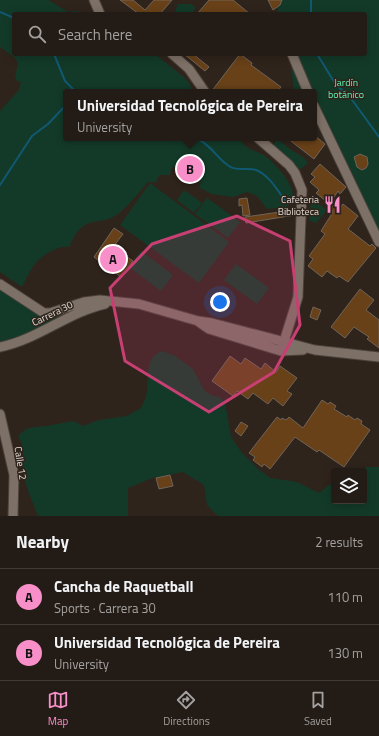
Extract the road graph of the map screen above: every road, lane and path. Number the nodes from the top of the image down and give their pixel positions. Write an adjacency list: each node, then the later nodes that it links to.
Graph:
1 (94, 0): 2 (street)
2 (99, 12)
3 (174, 56): 5 (street)
4 (293, 56): 6 (street)
5 (203, 89)
6 (307, 89)
7 (317, 112): 9 (street)
8 (261, 141): 14 (street)
9 (379, 242)
10 (0, 284): 11 (street, Carrera 30)
11 (115, 302): 12 (street, Carrera 30); 14 (street, Carrera 30)
12 (12, 345): 13 (street, Carrera 30); 15 (street)
13 (0, 347)
14 (282, 347): 16 (street, Carrera 30)
15 (0, 352)
16 (379, 357)
17 (0, 414): 18 (street, Calle 12)
18 (13, 516)

